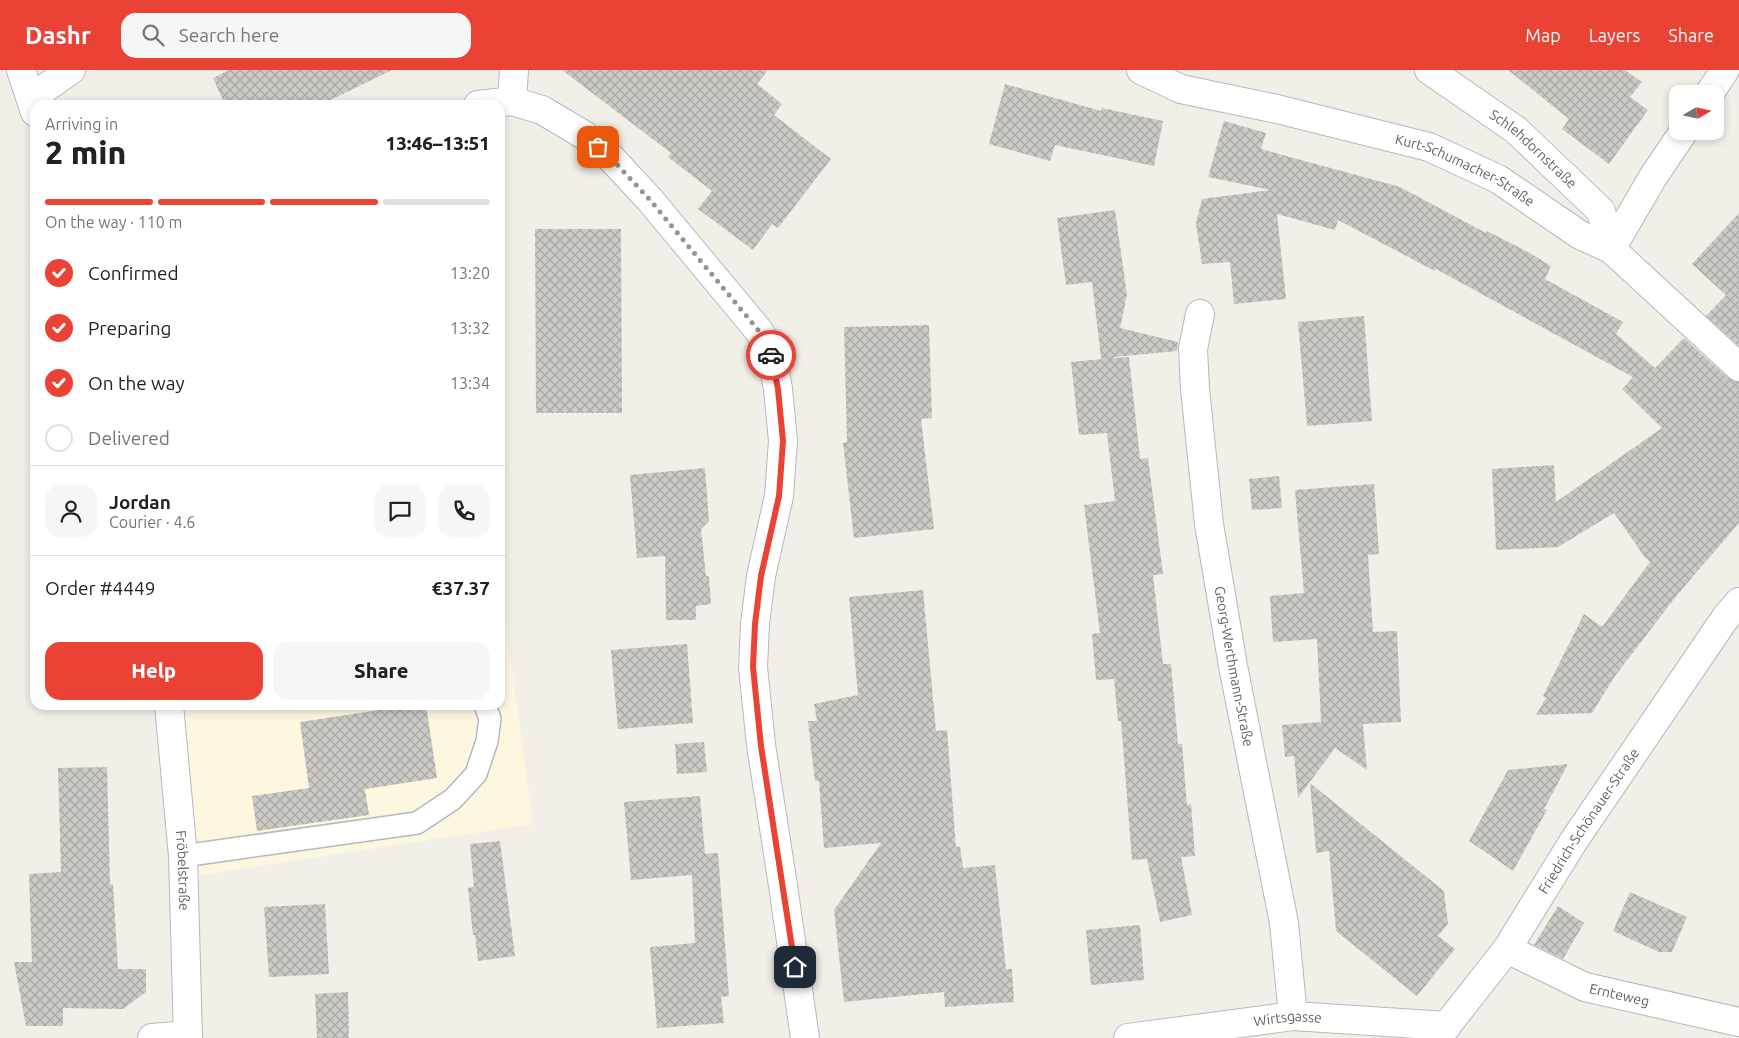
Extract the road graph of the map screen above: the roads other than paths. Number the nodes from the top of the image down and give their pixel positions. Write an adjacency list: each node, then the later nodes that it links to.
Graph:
1 (21, 70): 8 (street)
2 (71, 70): 9 (street)
3 (514, 70): 10 (street)
4 (1141, 70): 13 (street, Kurt-Schumacher-Straße)
5 (1429, 70): 13 (street, Schlehdornstraße)
6 (1724, 70): 7 (street)
7 (1715, 85)
8 (31, 100)
9 (38, 100)
10 (512, 101): 11 (street); 26 (street)
11 (505, 102)
12 (1678, 140): 13 (street)
13 (1611, 249): 15 (street, Kurt-Schumacher-Straße)
14 (1200, 314): 21 (street, Georg-Werthmann-Straße)
15 (1739, 368)
16 (1739, 602): 20 (street, Friedrich-Schönauer-Straße)
17 (169, 710): 19 (street, Fröbelstraße)
18 (487, 710): 19 (lane)
19 (182, 856): 24 (street, Fröbelstraße)
20 (1507, 949): 22 (street, Ernteweg); 23 (street, Friedrich-Schönauer-Straße)
21 (1293, 1016): 23 (street, Wirtsgasse); 27 (street, Wirtsgasse)
22 (1739, 1022)
23 (1442, 1032)
24 (188, 1036): 25 (street)
25 (152, 1038)
26 (805, 1038)
27 (1128, 1038)

